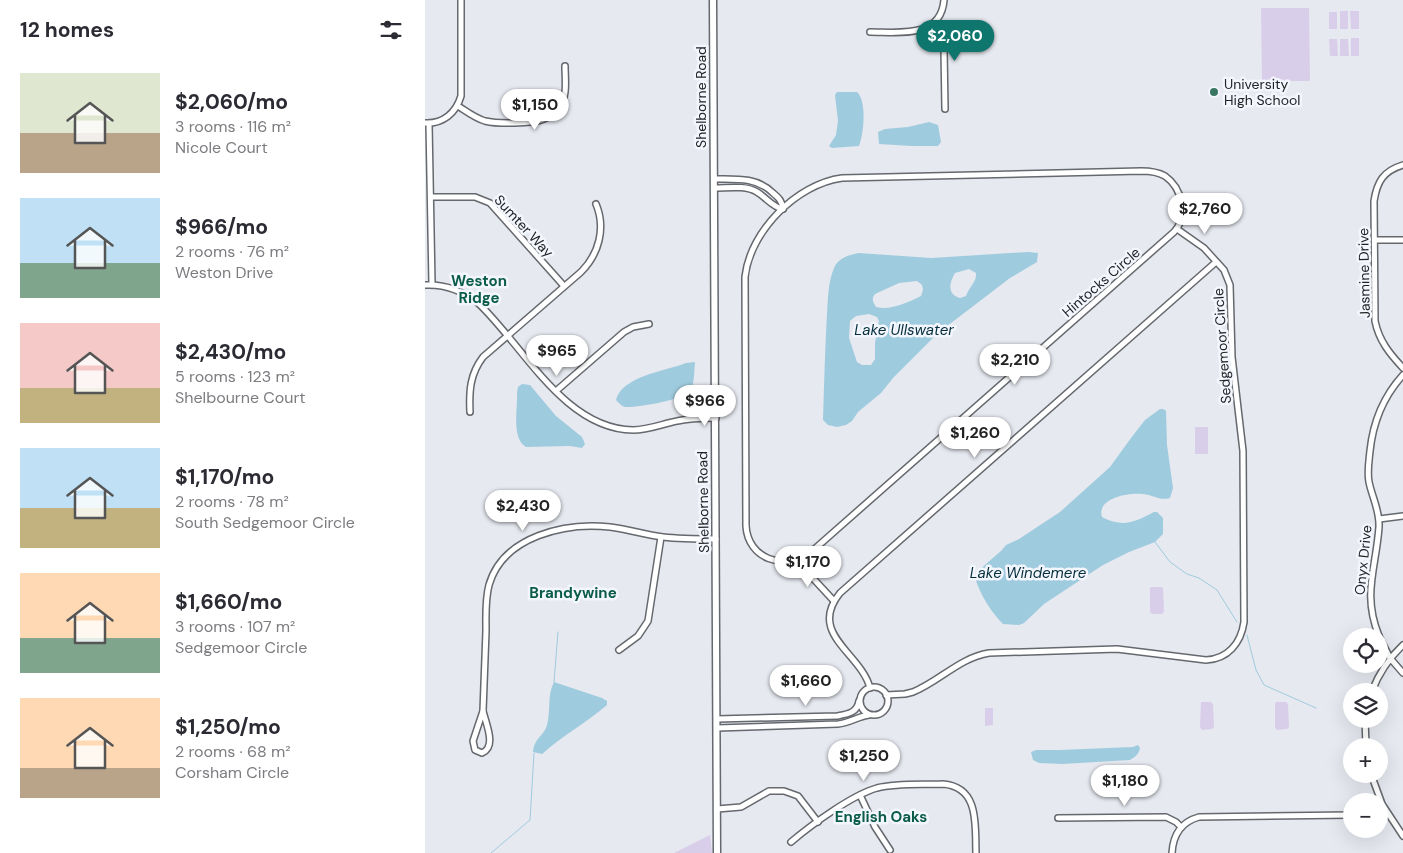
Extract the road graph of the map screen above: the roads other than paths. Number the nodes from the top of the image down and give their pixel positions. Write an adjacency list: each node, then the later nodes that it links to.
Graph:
1 (461, 0): 7 (street)
2 (713, 0): 11 (street, Shelborne Road)
3 (944, 0): 4 (street)
4 (931, 25): 5 (street); 8 (street)
5 (870, 32)
6 (565, 66): 7 (street)
7 (458, 106): 9 (street)
8 (945, 109)
9 (427, 124): 13 (street)
10 (1403, 165): 17 (street, Jasmine Drive)
11 (714, 179): 12 (street, Shelborne Road); 15 (street)
12 (715, 188): 15 (street); 29 (street, Shelborne Road)
13 (431, 197): 20 (street); 22 (street, Sumter Way)
14 (596, 204): 22 (street)
15 (783, 209): 16 (street); 34 (street)
16 (1177, 229): 19 (street); 34 (street, Hintocks Circle)
17 (1375, 240): 18 (street); 25 (street, Jasmine Drive)
18 (1403, 240)
19 (1216, 262): 35 (street, Sedgemoor Circle); 44 (street, Sedgemoor Circle)
20 (432, 284): 21 (street); 24 (street)
21 (425, 285)
22 (564, 286): 24 (street)
23 (649, 324): 27 (street)
24 (507, 335): 27 (street); 28 (street)
25 (1403, 368)
26 (1403, 376): 31 (street, Onyx Drive)
27 (556, 391): 29 (street)
28 (470, 412)
29 (715, 418): 33 (street, Shelborne Road)
30 (1403, 516): 31 (street)
31 (1379, 519): 36 (street, Onyx Drive)
32 (661, 536): 33 (street); 38 (street); 46 (street)
33 (716, 539): 48 (street, Shelborne Road)
34 (797, 561): 35 (street)
35 (834, 601): 43 (street)
36 (1376, 628)
37 (1403, 645): 40 (street)
38 (619, 650)
39 (1388, 654): 40 (street, Onyx Drive)
40 (1390, 658): 41 (street, Onyx Drive); 42 (street)
41 (1403, 672)
42 (1375, 683)
43 (870, 688): 44 (street); 45 (street)
44 (886, 695): 47 (street)
45 (859, 701): 47 (street); 48 (street)
46 (483, 711): 46 (street)
47 (869, 715): 49 (street)
48 (717, 719): 49 (street, Shelborne Road)
49 (717, 728): 51 (street, Shelborne Road)
50 (860, 795): 55 (street); 59 (street); 61 (street)
51 (717, 808): 55 (street); 60 (street, Shelborne Road)
52 (1343, 814): 56 (street)
53 (1388, 815): 57 (street)
54 (1058, 818): 56 (street)
55 (818, 822): 58 (street)
56 (1181, 826): 62 (street)
57 (1403, 836)
58 (791, 842)
59 (890, 850)
60 (717, 853)
61 (976, 853)
62 (1172, 853)

